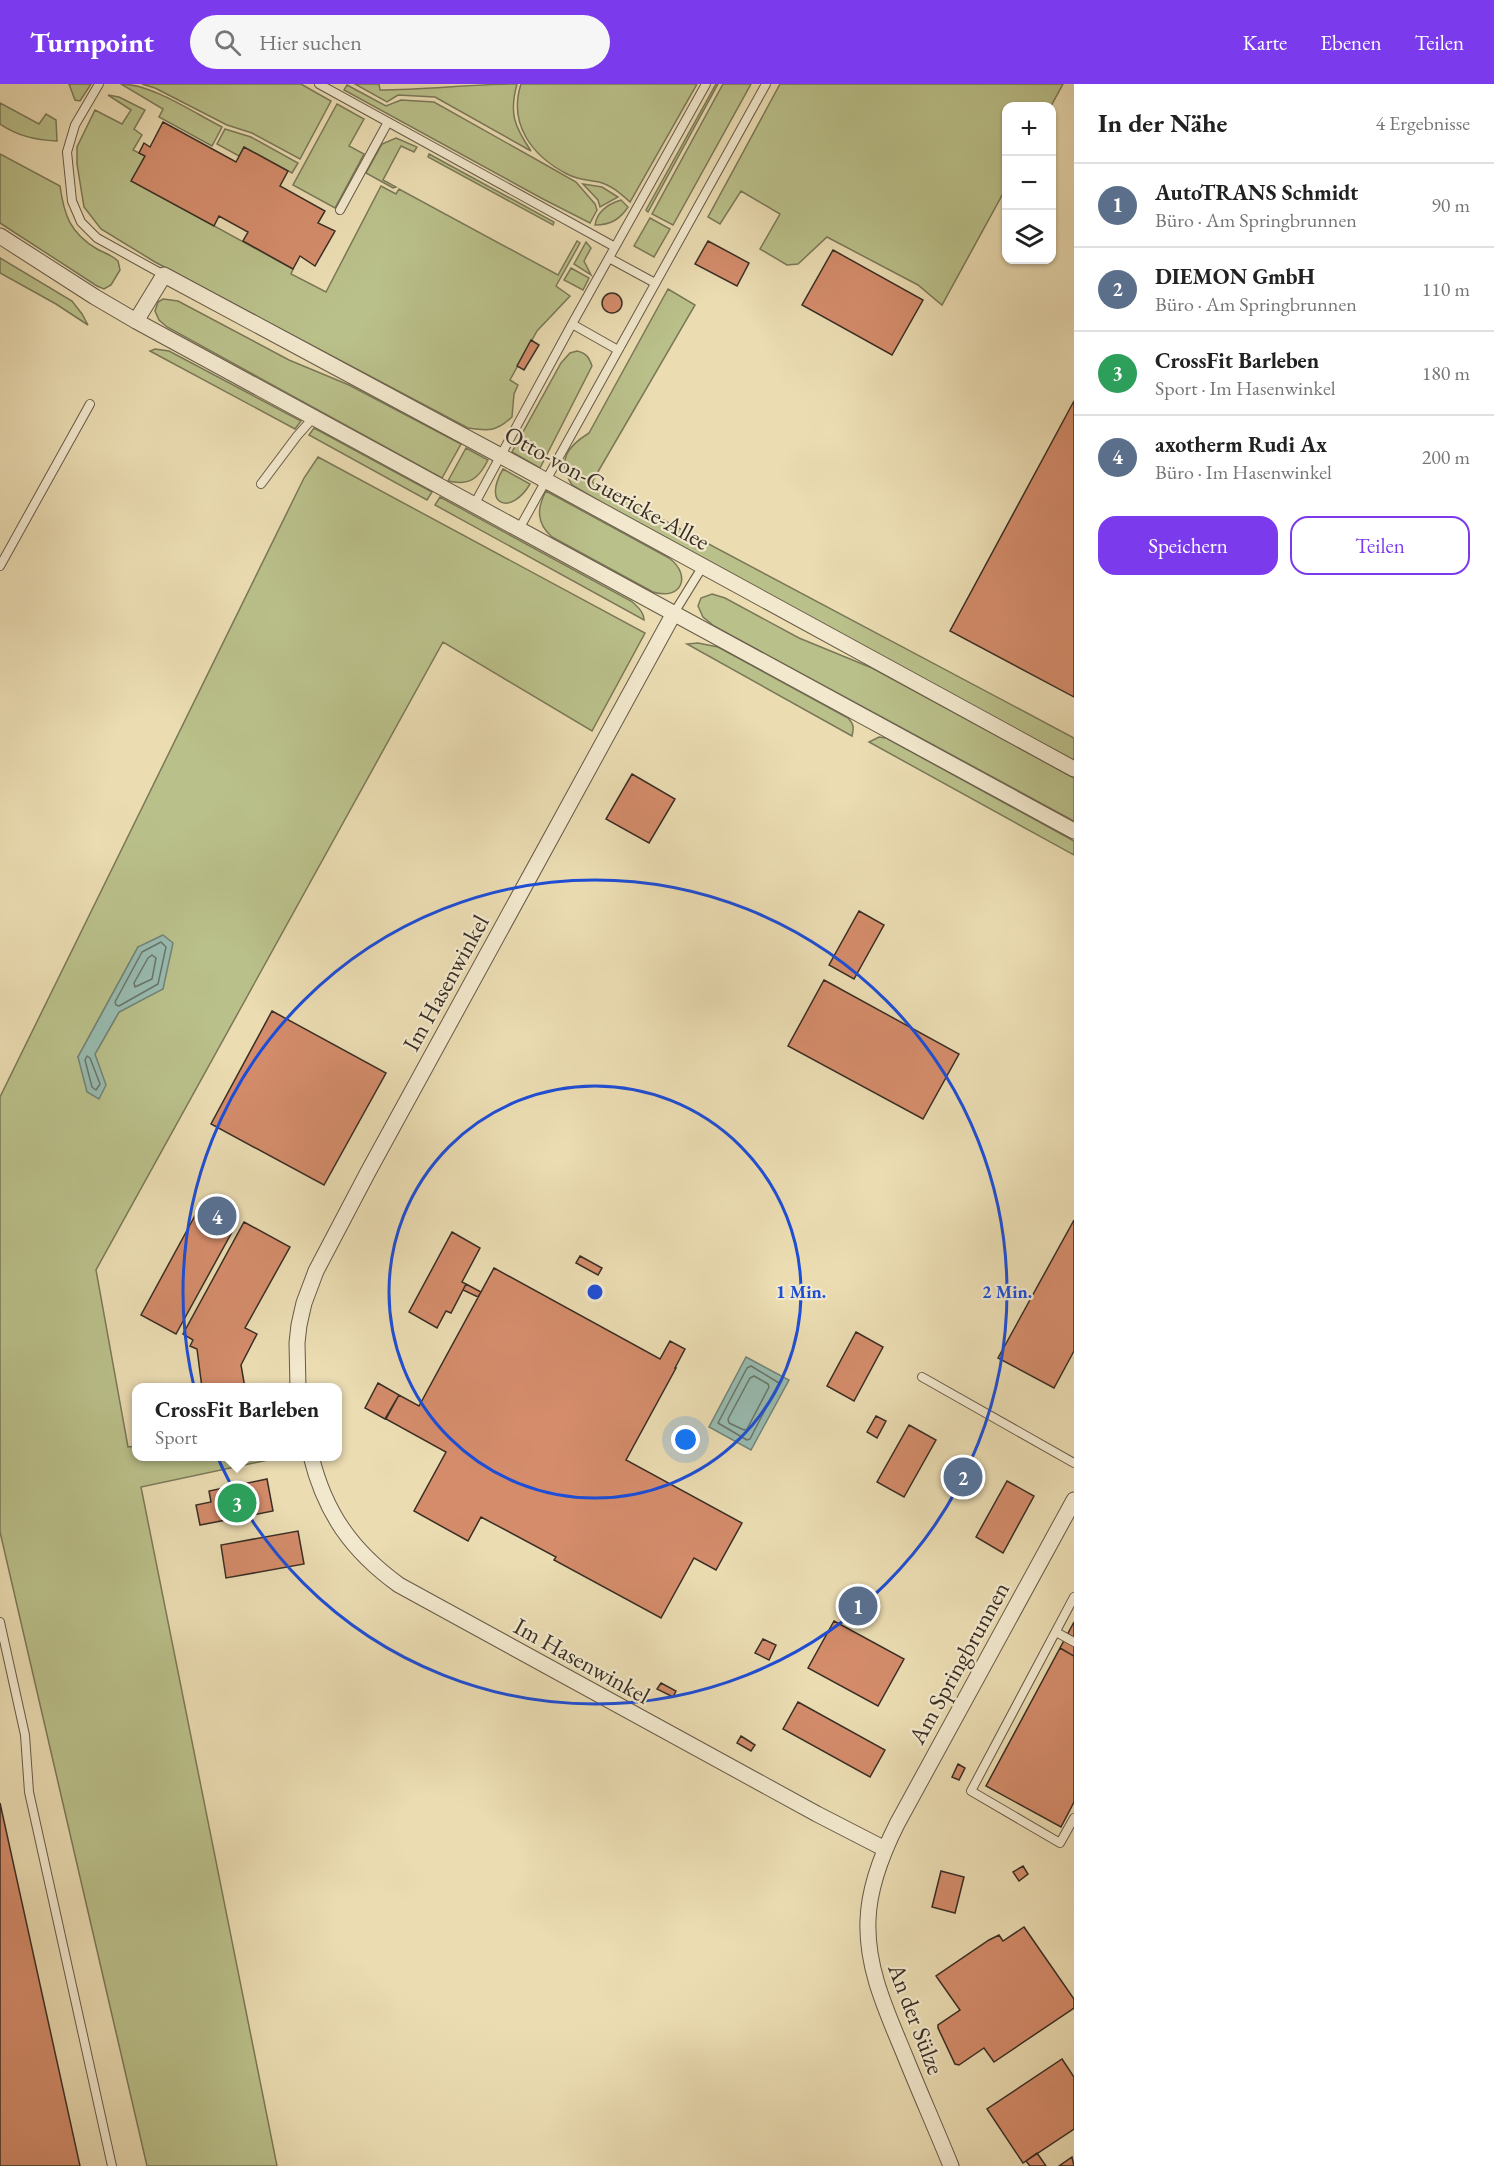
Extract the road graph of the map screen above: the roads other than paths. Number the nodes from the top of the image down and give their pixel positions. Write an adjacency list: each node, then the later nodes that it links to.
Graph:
1 (99, 84): 10 (lane)
2 (319, 84): 5 (lane)
3 (706, 84): 8 (lane)
4 (766, 84): 11 (lane)
5 (388, 122): 6 (lane); 8 (lane)
6 (340, 210)
7 (0, 236): 12 (street)
8 (615, 247): 9 (lane)
9 (609, 258): 11 (lane); 13 (lane)
10 (164, 275): 12 (street); 17 (street, Otto-von-Guericke-Allee)
11 (655, 283): 14 (lane)
12 (136, 321): 16 (street)
13 (572, 324): 14 (lane); 17 (lane)
14 (618, 350): 18 (lane)
15 (90, 404): 22 (lane)
16 (313, 418): 19 (lane); 20 (street)
17 (501, 456): 18 (street, Otto-von-Guericke-Allee); 20 (lane)
18 (546, 480): 21 (lane); 23 (street, Otto-von-Guericke-Allee)
19 (261, 484)
20 (474, 505): 21 (street)
21 (519, 529): 24 (street)
22 (0, 566)
23 (703, 566): 24 (lane); 25 (street, Otto-von-Guericke-Allee)
24 (674, 614): 26 (street); 28 (street, Im Hasenwinkel)
25 (1074, 769)
26 (1074, 831)
27 (922, 1377): 30 (lane)
28 (298, 1383)
29 (312, 1461): 37 (street, Im Hasenwinkel)
30 (1074, 1463)
31 (1074, 1500): 37 (street, Am Springbrunnen)
32 (1074, 1598): 34 (lane)
33 (0, 1622): 38 (lane)
34 (1056, 1632): 35 (lane); 36 (lane)
35 (1074, 1642)
36 (1074, 1818)
37 (885, 1849): 39 (street, An der Sülze)
38 (112, 2166)
39 (951, 2166)

